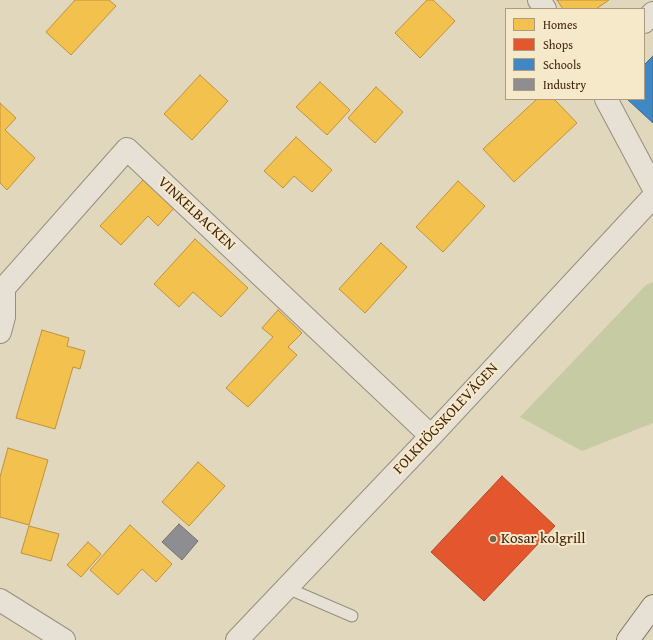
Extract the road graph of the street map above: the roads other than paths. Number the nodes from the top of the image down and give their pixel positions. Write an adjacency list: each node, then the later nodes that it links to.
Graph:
1 (653, 13): 2 (street)
2 (645, 21)
3 (607, 100): 4 (street)
4 (653, 187)
5 (653, 197): 8 (street, FOLKHÖGSKOLEVÄGEN)
6 (2, 286): 7 (street, VINKELBACKEN); 8 (street, VINKELBACKEN)
7 (0, 332)
8 (431, 436): 9 (street, FOLKHÖGSKOLEVÄGEN)
9 (287, 588): 12 (lane); 14 (street, FOLKHÖGSKOLEVÄGEN)
10 (0, 600): 13 (street)
11 (653, 606): 15 (street)
12 (352, 616)
13 (64, 640)
14 (237, 640)
15 (628, 640)

